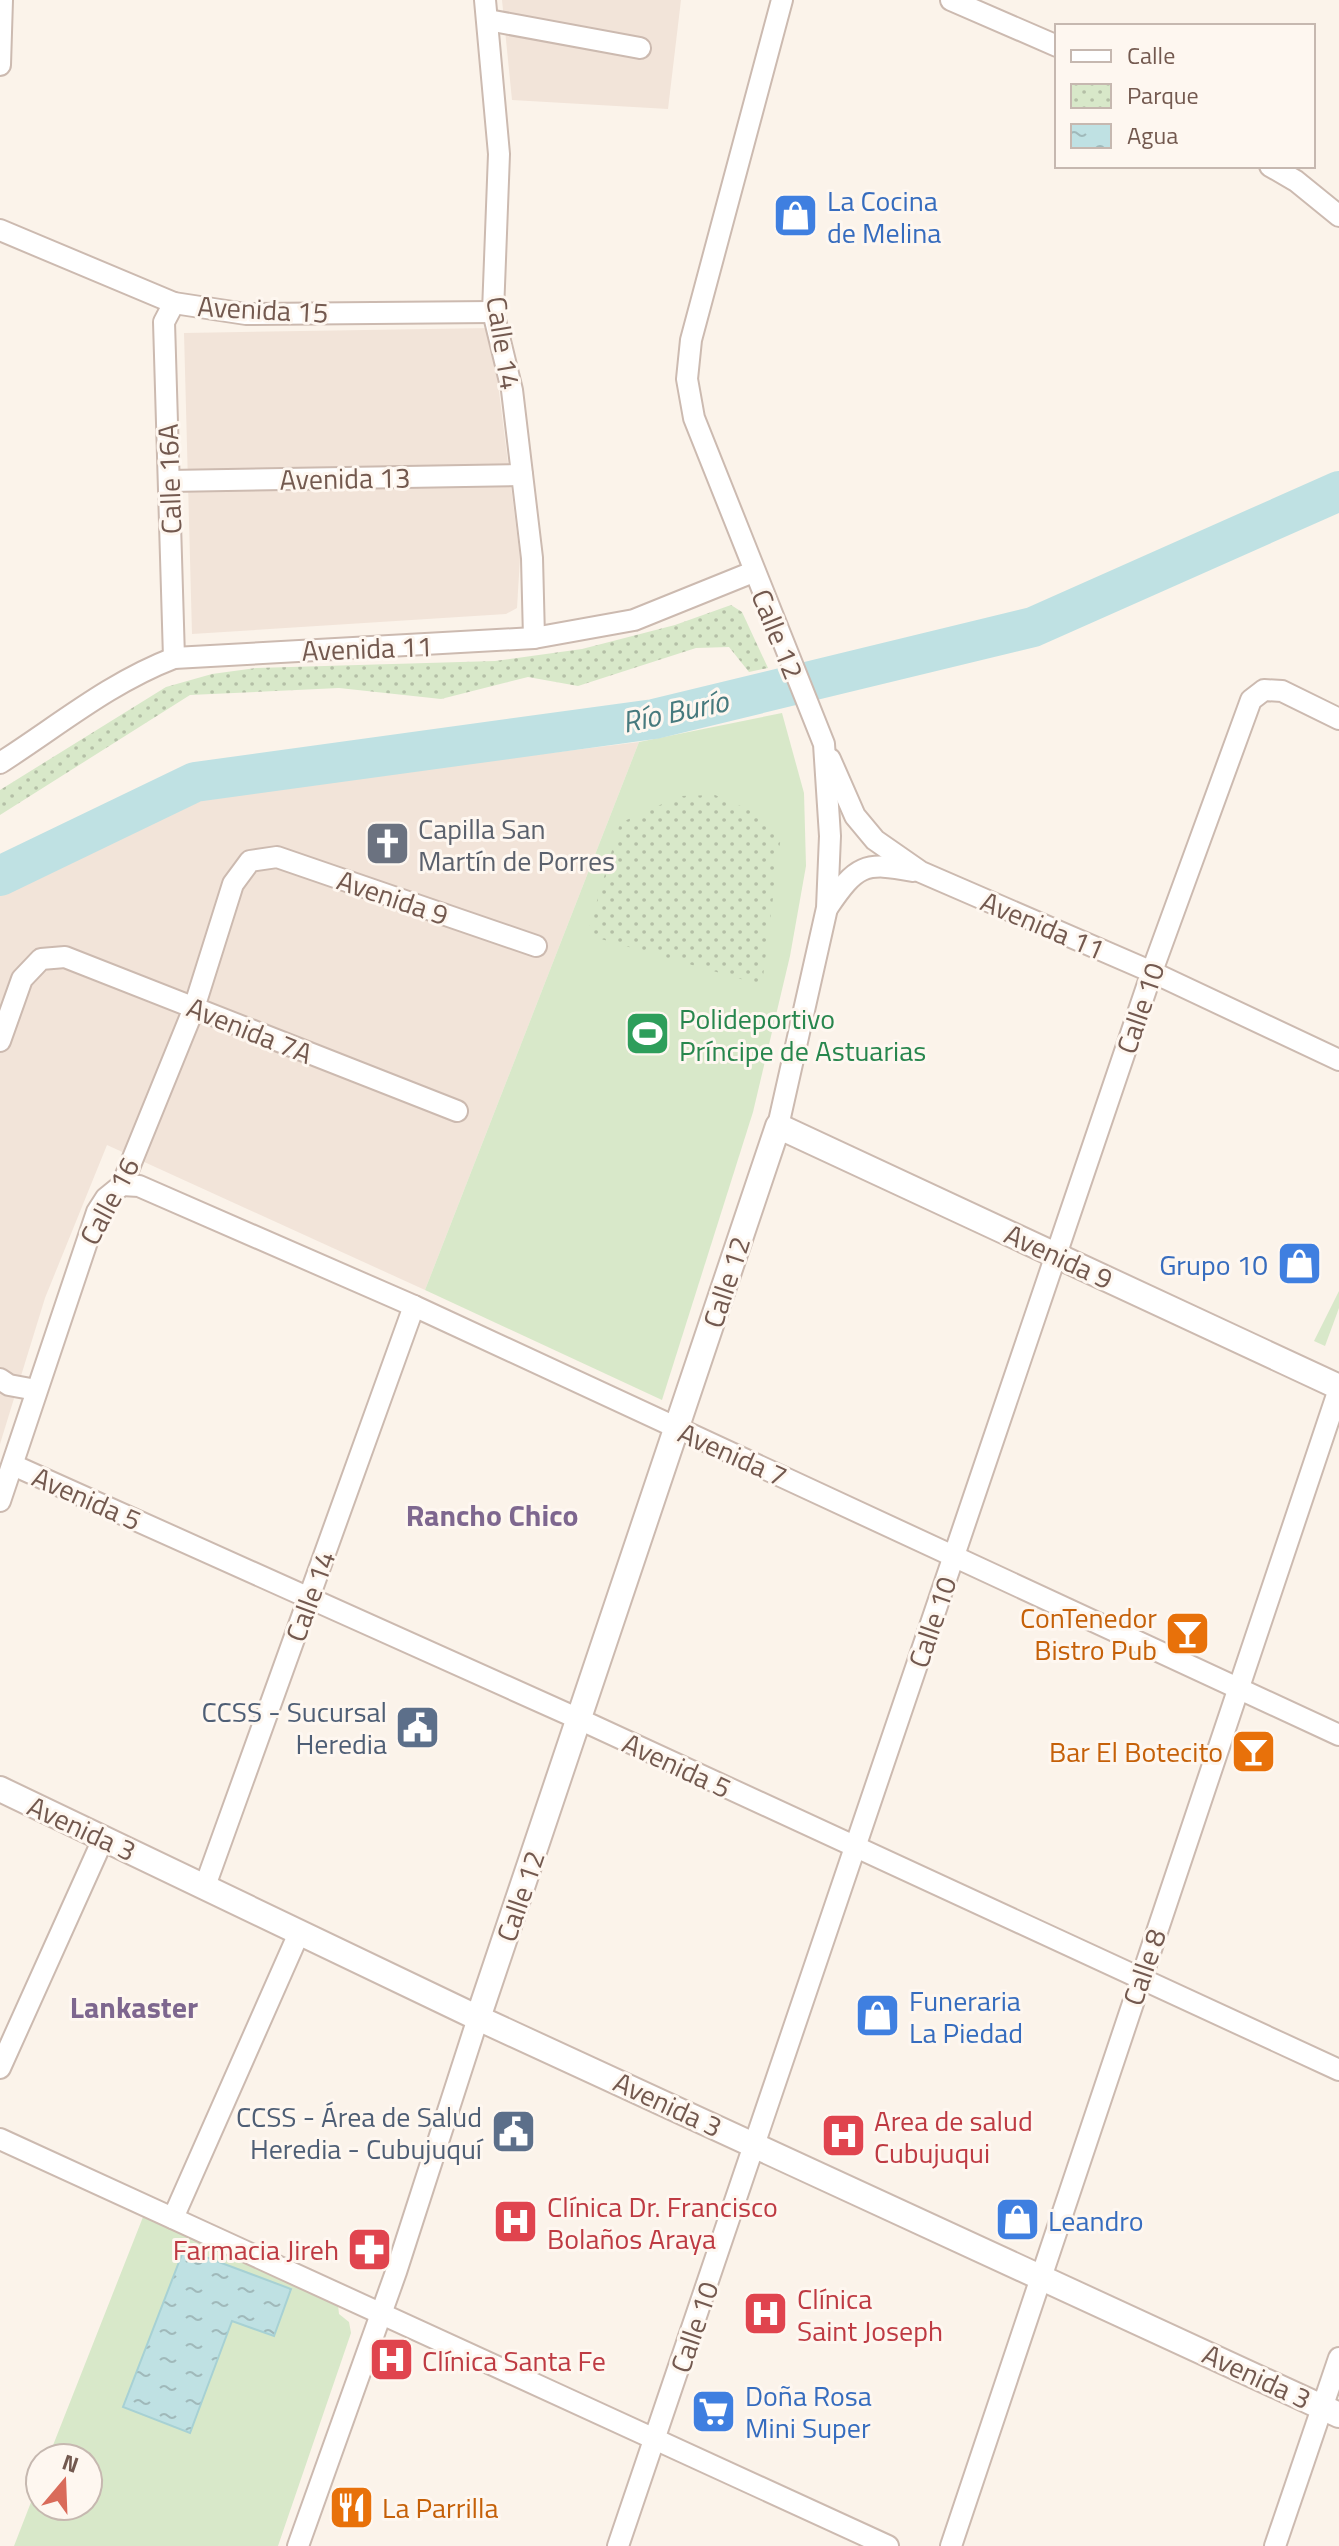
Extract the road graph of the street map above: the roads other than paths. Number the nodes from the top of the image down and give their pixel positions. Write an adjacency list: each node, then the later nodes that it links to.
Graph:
1 (2, 0): 7 (street)
2 (782, 0): 15 (street, Calle 12)
3 (951, 0): 5 (street)
4 (487, 10): 6 (street); 12 (street, Calle 14)
5 (1055, 45)
6 (640, 48)
7 (0, 65)
8 (1273, 168): 9 (street)
9 (1339, 216)
10 (0, 230): 11 (street, Avenida 15)
11 (174, 303): 12 (street, Avenida 15); 14 (street, Calle 16A)
12 (493, 312): 13 (street, Calle 14)
13 (522, 475): 14 (street, Avenida 13); 16 (street, Calle 14)
14 (169, 481): 17 (street, Calle 16A)
15 (753, 572): 16 (street, Avenida 11); 19 (street, Calle 12)
16 (534, 638): 17 (street, Avenida 11)
17 (174, 658): 20 (street, Avenida 11)
18 (1339, 719): 25 (street, Calle 10)
19 (824, 744): 22 (street, Avenida 11); 23 (street, Calle 12)
20 (0, 762)
21 (250, 861): 24 (street, Avenida 9); 26 (street, Calle 16)
22 (921, 872): 23 (street, Avenida 11); 25 (street, Avenida 11)
23 (827, 908): 30 (street, Calle 12)
24 (536, 946)
25 (1152, 972): 28 (street, Avenida 11); 32 (street, Calle 10)
26 (194, 1008): 27 (street, Avenida 7A); 29 (street, Avenida 7A); 31 (street, Calle 16)
27 (0, 1041)
28 (1339, 1060)
29 (457, 1111)
30 (778, 1126): 32 (street, Avenida 9); 37 (street, Calle 12)
31 (122, 1185): 33 (street, Avenida 7); 36 (street, Calle 16)
32 (1056, 1255): 35 (street, Avenida 9); 40 (street, Calle 10)
33 (414, 1306): 37 (street, Avenida 7); 41 (street, Calle 14)
34 (0, 1379): 36 (street)
35 (1339, 1388): 42 (street, Calle 8)
36 (36, 1390): 38 (street, Calle 16)
37 (677, 1429): 40 (street, Avenida 7); 43 (street, Calle 12)
38 (13, 1465): 39 (street, Calle 16); 41 (street, Avenida 5)
39 (0, 1501)
40 (955, 1555): 42 (street, Avenida 7); 47 (street, Calle 10)
41 (310, 1597): 43 (street, Avenida 5); 48 (street, Calle 14)
42 (1240, 1688): 44 (street, Avenida 7); 50 (street, Calle 8)
43 (581, 1720): 47 (street, Avenida 5); 51 (street, Calle 12)
44 (1339, 1735)
45 (0, 1789): 46 (street, Avenida 3)
46 (104, 1837): 48 (street, Avenida 3); 52 (street)
47 (855, 1848): 50 (street, Avenida 5); 55 (street, Calle 10)
48 (205, 1886): 49 (street, Avenida 3)
49 (299, 1933): 51 (street, Avenida 3); 56 (street)
50 (1140, 1978): 53 (street, Avenida 5); 57 (street, Calle 8)
51 (478, 2018): 55 (street, Avenida 3); 58 (street, Calle 12)
52 (0, 2068)
53 (1339, 2070)
54 (0, 2139): 56 (street)
55 (755, 2144): 57 (street, Avenida 3); 61 (street, Calle 10)
56 (173, 2218): 58 (street)
57 (1039, 2274): 60 (street, Avenida 3); 65 (street, Calle 8)
58 (380, 2313): 61 (street); 62 (street, Calle 12)
59 (1339, 2358): 60 (street)
60 (1330, 2411): 66 (street)
61 (656, 2439): 63 (street, Calle 10); 64 (street)
62 (298, 2546)
63 (618, 2546)
64 (888, 2546)
65 (951, 2546)
66 (1275, 2546)

